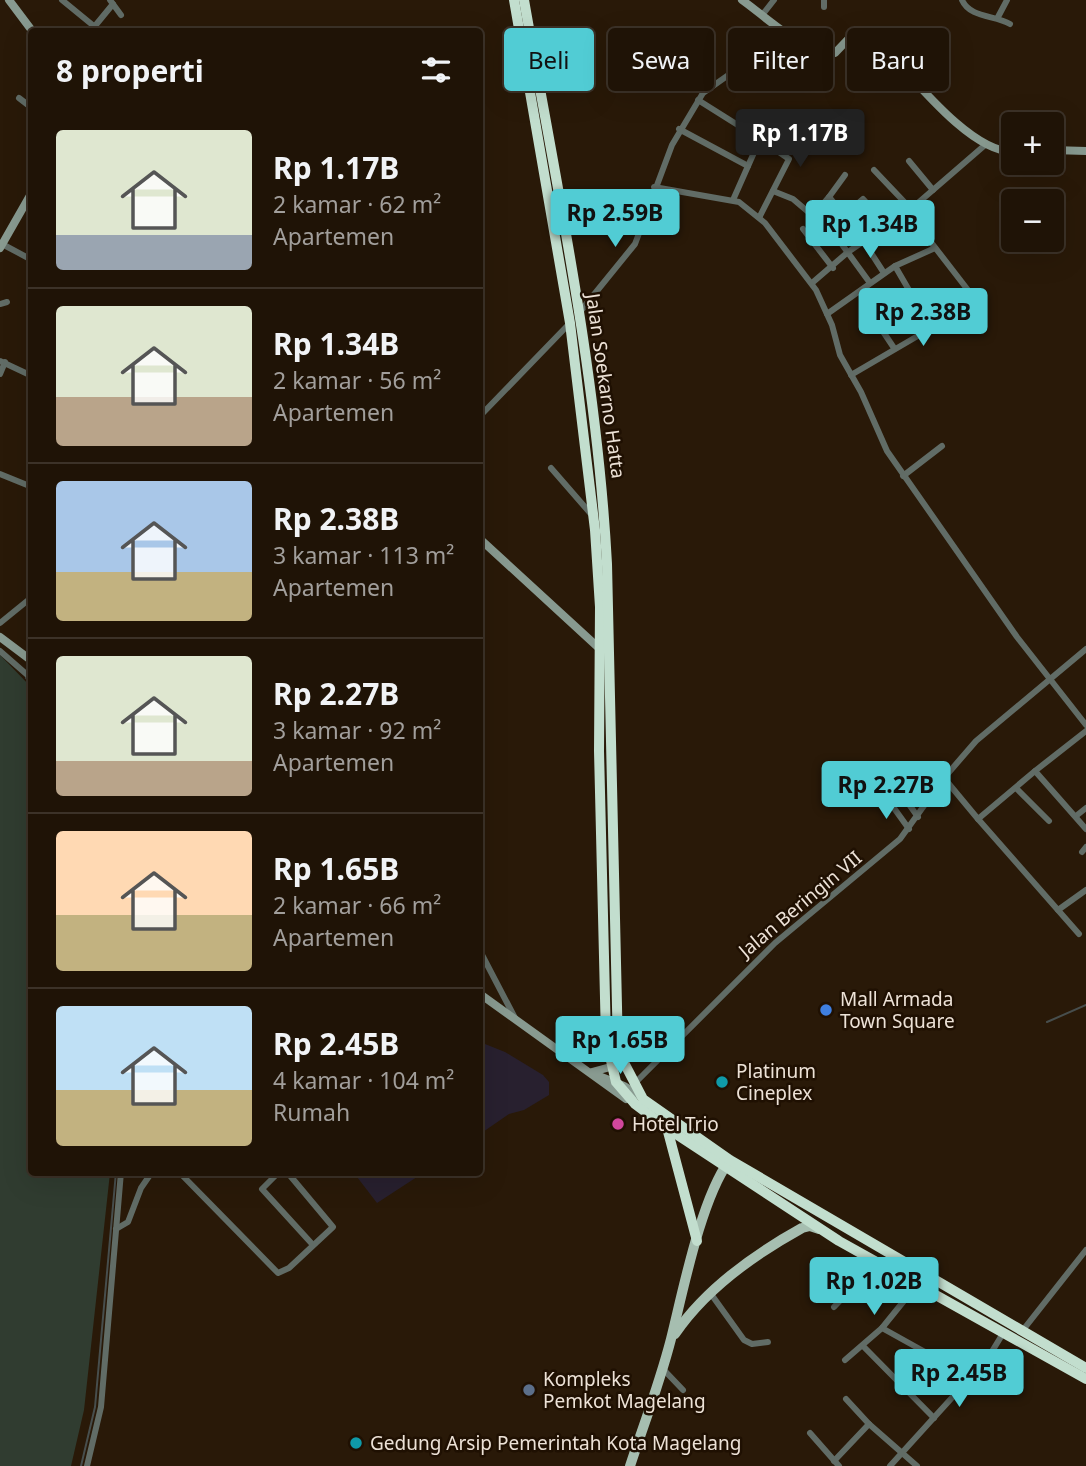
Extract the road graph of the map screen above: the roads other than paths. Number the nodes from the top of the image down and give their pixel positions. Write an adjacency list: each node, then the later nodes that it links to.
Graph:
1 (9, 0): 14 (street)
2 (62, 0): 15 (street)
3 (514, 0): 61 (highway, Jalan Soekarno Hatta)
4 (524, 0): 58 (highway, Jalan Soekarno Hatta)
5 (742, 0): 11 (street)
6 (774, 0): 11 (street)
7 (962, 0): 12 (street)
8 (1007, 0): 12 (street)
9 (112, 2): 10 (street); 16 (street)
10 (121, 15)
11 (763, 15): 17 (street)
12 (999, 17): 13 (street)
13 (1010, 24)
14 (30, 28)
15 (92, 28)
16 (94, 28)
17 (780, 28)
18 (847, 41): 19 (street)
19 (833, 53)
20 (728, 75): 23 (street)
21 (925, 91): 27 (street)
22 (19, 98): 24 (street)
23 (698, 100): 25 (street); 26 (street)
24 (28, 105)
25 (679, 129): 32 (street); 35 (street)
26 (760, 139): 32 (street); 37 (street)
27 (985, 145): 29 (street); 36 (street)
28 (1064, 150): 30 (street)
29 (1001, 151)
30 (1086, 151)
31 (909, 161): 36 (street)
32 (748, 166): 40 (street)
33 (874, 170): 41 (street)
34 (845, 175): 38 (street)
35 (654, 187): 40 (street); 58 (street)
36 (933, 190): 41 (street)
37 (773, 191): 38 (street); 43 (street)
38 (829, 197): 42 (street)
39 (28, 199): 47 (street)
40 (733, 200): 43 (street)
41 (911, 209): 44 (street); 49 (street)
42 (844, 215): 44 (street); 45 (street); 50 (street)
43 (760, 216): 55 (street)
44 (887, 225): 48 (street)
45 (855, 228)
46 (803, 229): 53 (street)
47 (2, 241): 51 (street)
48 (864, 242): 50 (street); 54 (street)
49 (934, 248): 52 (street); 62 (street)
50 (848, 252): 53 (street); 56 (street)
51 (28, 257)
52 (895, 266): 54 (street); 57 (street)
53 (833, 268): 55 (street)
54 (884, 274): 56 (street)
55 (812, 283): 59 (street)
56 (870, 284): 59 (street)
57 (914, 297)
58 (579, 313): 80 (highway, Jalan Soekarno Hatta)
59 (827, 314): 66 (street)
60 (872, 315): 62 (street)
61 (570, 323): 67 (street); 73 (highway, Jalan Soekarno Hatta)
62 (894, 348): 66 (street)
63 (3, 362): 64 (street); 65 (street)
64 (0, 374)
65 (28, 374)
66 (851, 375): 71 (street)
67 (483, 413)
68 (942, 446): 71 (street)
69 (551, 468): 73 (street)
70 (0, 474): 72 (street)
71 (904, 476): 83 (street)
72 (28, 485)
73 (594, 517): 80 (highway, Jalan Soekarno Hatta)
74 (483, 542): 80 (street)
75 (28, 600): 76 (street)
76 (0, 623)
77 (0, 637): 81 (street)
78 (1086, 649): 83 (street, Jalan Beringin VII)
79 (0, 652): 82 (street)
80 (604, 652): 98 (highway, Jalan Soekarno Hatta)
81 (28, 658)
82 (28, 676)
83 (1049, 678): 84 (street); 87 (street, Jalan Beringin VII)
84 (1086, 725)
85 (1086, 731): 86 (street)
86 (1035, 771): 88 (street); 92 (street)
87 (944, 778): 93 (street, Jalan Beringin VII); 94 (street)
88 (1016, 788): 94 (street); 95 (street)
89 (903, 796): 93 (street)
90 (886, 797): 97 (street)
91 (1086, 808): 92 (street)
92 (1076, 816): 96 (street)
93 (918, 817): 97 (street, Jalan Beringin VII)
94 (978, 819): 100 (street)
95 (1049, 821)
96 (1086, 829)
97 (909, 830): 111 (street, Jalan Beringin VII)
98 (608, 890): 105 (highway, Jalan Soekarno Hatta); 106 (highway, Jalan Soekarno Hatta)
99 (1086, 890): 100 (street)
100 (1058, 910): 101 (street)
101 (1079, 934)
102 (483, 957): 104 (street)
103 (483, 996): 104 (street)
104 (516, 1020): 107 (street)
105 (606, 1039): 107 (highway); 108 (highway, Jalan Soekarno Hatta)
106 (618, 1051): 108 (street); 111 (highway)
107 (565, 1056): 109 (street)
108 (611, 1068): 109 (street); 110 (highway, Jalan Soekarno Hatta)
109 (589, 1072): 110 (street); 111 (street)
110 (616, 1082): 111 (highway, Jalan Soekarno Hatta)
111 (628, 1090): 112 (highway); 112 (street)
112 (639, 1101): 113 (highway); 114 (highway)
113 (667, 1128): 114 (highway); 125 (highway)
114 (727, 1163): 120 (highway); 121 (highway); 125 (main road)
115 (121, 1176): 122 (street)
116 (149, 1176): 122 (street)
117 (183, 1176): 126 (street)
118 (275, 1176): 126 (street)
119 (290, 1176): 126 (street)
120 (793, 1198): 121 (main road); 134 (highway)
121 (802, 1219): 123 (highway); 124 (main road)
122 (116, 1229): 151 (street)
123 (822, 1231): 124 (main road); 128 (highway)
124 (791, 1234): 131 (main road)
125 (697, 1241): 130 (main road)
126 (313, 1245)
127 (1086, 1250): 134 (street)
128 (876, 1263): 129 (highway); 132 (street)
129 (916, 1286): 133 (street); 135 (highway)
130 (682, 1293): 131 (main road); 136 (main road)
131 (707, 1297): 136 (main road); 137 (street)
132 (834, 1307)
133 (882, 1328): 138 (street); 142 (street)
134 (1023, 1330): 141 (highway)
135 (1002, 1335): 142 (street); 143 (highway)
136 (671, 1340): 140 (main road)
137 (768, 1342)
138 (863, 1346): 139 (street); 146 (street)
139 (845, 1360)
140 (663, 1368): 144 (street); 152 (main road)
141 (1086, 1368)
142 (970, 1377): 146 (street)
143 (1086, 1379)
144 (683, 1390)
145 (846, 1399): 147 (street)
146 (933, 1418): 149 (street)
147 (869, 1424): 149 (street); 150 (street)
148 (810, 1433): 150 (street)
149 (901, 1453): 153 (street); 154 (street)
150 (837, 1463)
151 (87, 1466)
152 (630, 1466)
153 (890, 1466)
154 (917, 1466)

